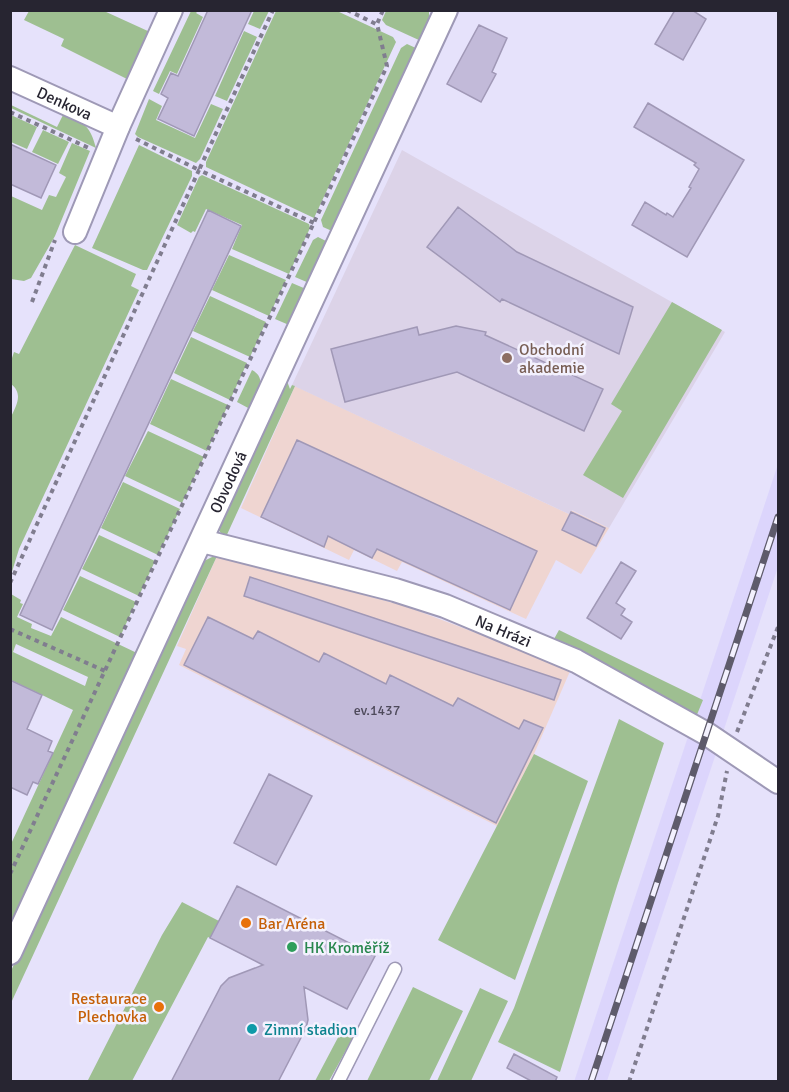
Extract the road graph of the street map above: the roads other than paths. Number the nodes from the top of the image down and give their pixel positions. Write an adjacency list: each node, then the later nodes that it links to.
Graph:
1 (171, 10): 4 (street)
2 (447, 10): 6 (street, Obvodová)
3 (10, 78): 4 (street, Denkova)
4 (124, 132): 5 (street)
5 (65, 235)
6 (202, 541): 7 (street, Na Hrázi); 8 (street, Obvodová)
7 (778, 782)
8 (10, 953)
9 (395, 969): 10 (lane)
10 (338, 1082)

